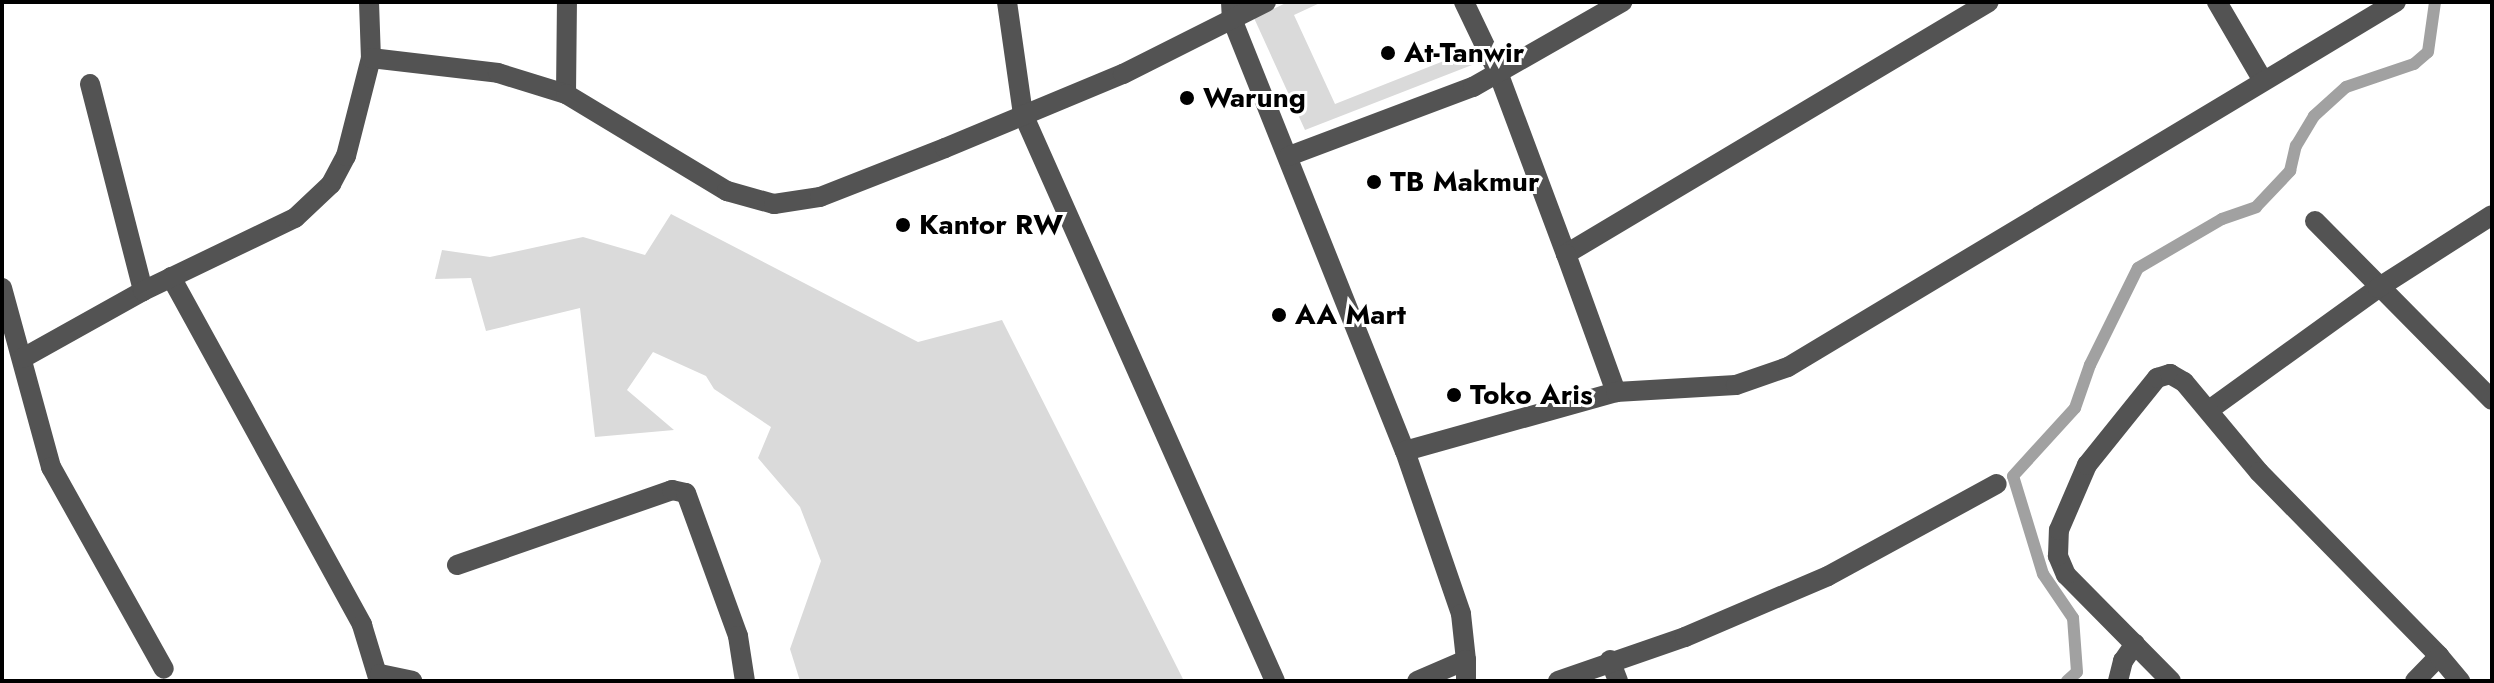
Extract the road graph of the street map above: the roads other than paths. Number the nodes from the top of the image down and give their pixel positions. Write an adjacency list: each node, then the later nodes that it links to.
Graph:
1 (369, 2): 11 (street)
2 (567, 2): 15 (street)
3 (1007, 2): 16 (street)
4 (1266, 2): 10 (street)
5 (1464, 2): 12 (street)
6 (1622, 2): 12 (street)
7 (1989, 2): 20 (street)
8 (2217, 2): 13 (street)
9 (2396, 2): 13 (street)
10 (1232, 11): 16 (street); 17 (street)
11 (371, 58): 15 (street); 21 (street)
12 (1499, 75): 17 (street); 20 (street)
13 (2262, 79): 26 (street)
14 (90, 84): 24 (street)
15 (566, 94): 16 (street)
16 (1023, 114): 40 (street)
17 (1289, 156): 29 (street)
18 (2492, 215): 23 (street)
19 (2315, 221): 23 (street)
20 (1566, 254): 26 (street)
21 (171, 277): 24 (street); 37 (street)
22 (2, 288): 25 (street)
23 (2378, 288): 27 (street); 28 (street)
24 (143, 291): 25 (street)
25 (23, 358): 35 (street)
26 (1616, 392): 29 (street)
27 (2492, 400)
28 (2209, 410): 32 (street); 33 (street)
29 (1405, 451): 36 (street)
30 (1997, 484): 34 (street)
31 (457, 565): 39 (street)
32 (2135, 644): 44 (street); 45 (street)
33 (2439, 656): 46 (street); 47 (street)
34 (1610, 660): 42 (street); 43 (street)
35 (164, 669)
36 (1466, 671): 41 (street)
37 (380, 677): 38 (street)
38 (412, 681)
39 (745, 681)
40 (1275, 681)
41 (1417, 681)
42 (1558, 681)
43 (1618, 681)
44 (2118, 681)
45 (2171, 681)
46 (2415, 681)
47 (2460, 681)

